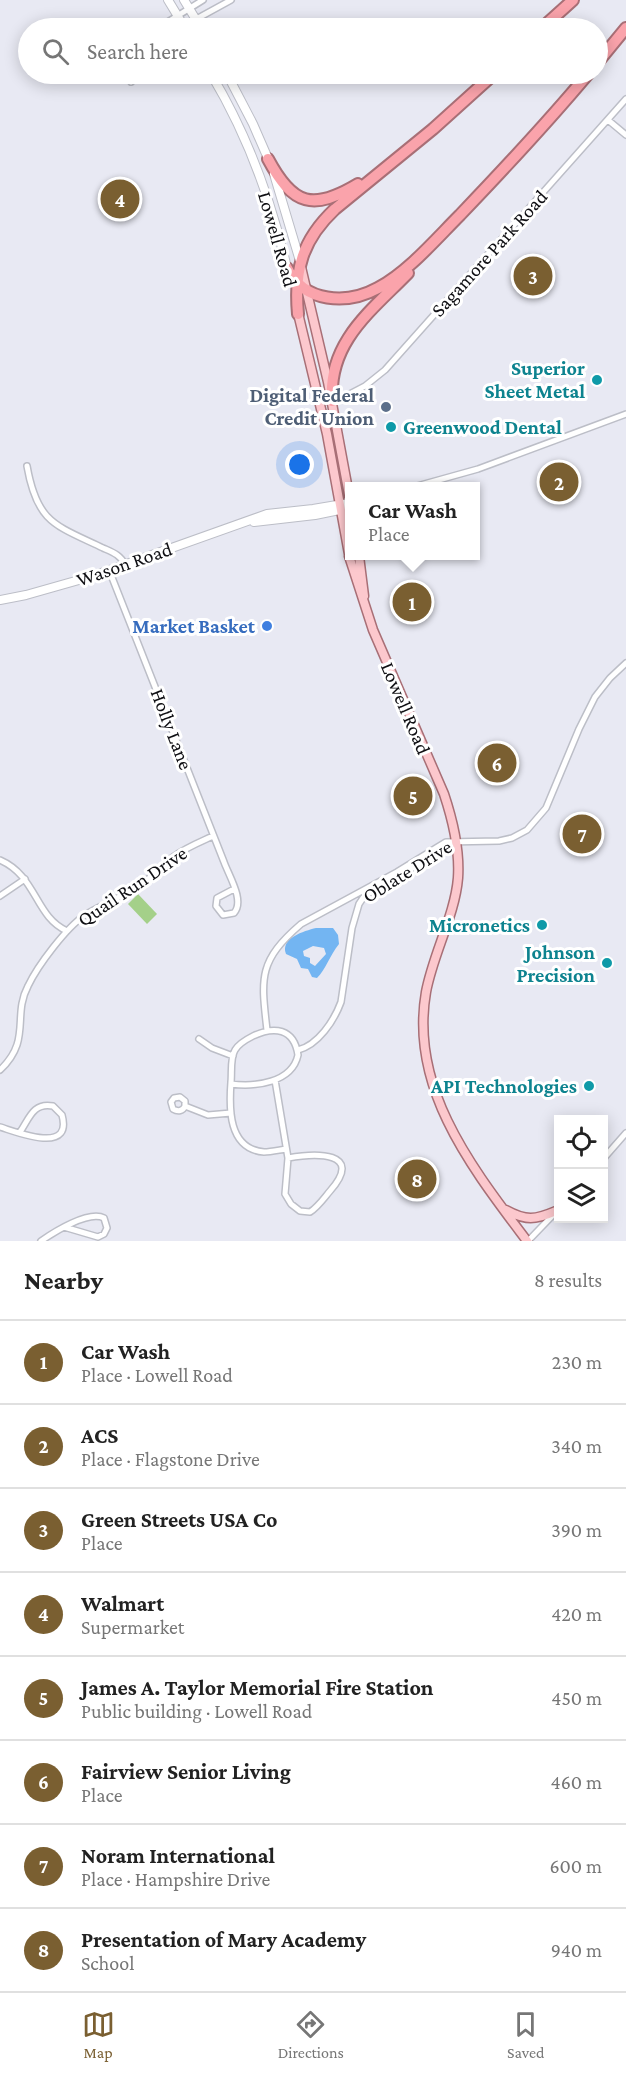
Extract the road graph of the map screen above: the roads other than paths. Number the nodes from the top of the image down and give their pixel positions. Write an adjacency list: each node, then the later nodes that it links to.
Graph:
1 (168, 0): 7 (main road)
2 (184, 0): 6 (main road)
3 (203, 0): 6 (street)
4 (231, 0): 10 (street)
5 (573, 0): 11 (highway)
6 (189, 9): 7 (street); 9 (main road)
7 (178, 16): 8 (street)
8 (175, 18)
9 (195, 18)
10 (200, 18)
11 (554, 18)
12 (626, 28): 13 (highway)
13 (608, 49)
14 (216, 84): 25 (main road, Lowell Road)
15 (232, 84): 21 (main road, Lowell Road)
16 (483, 84): 22 (highway)
17 (579, 84): 23 (highway)
18 (626, 99): 19 (street, Sagamore Park Road)
19 (608, 120): 20 (street); 29 (street, Sagamore Park Road)
20 (626, 135)
21 (268, 159): 22 (highway); 24 (main road, Lowell Road)
22 (389, 165): 24 (highway)
23 (450, 225): 27 (highway); 30 (highway)
24 (300, 261): 26 (highway); 27 (main road, Lowell Road)
25 (287, 268): 26 (highway); 28 (main road, Lowell Road)
26 (297, 283): 27 (highway); 28 (highway)
27 (307, 291): 30 (main road, Lowell Road)
28 (298, 314): 35 (main road, Lowell Road)
29 (344, 397)
30 (332, 401): 33 (main road, Lowell Road)
31 (626, 414): 34 (street)
32 (27, 466): 38 (street)
33 (347, 482)
34 (431, 482)
35 (345, 506): 38 (main road, Wason Road)
36 (351, 560): 41 (main road, Lowell Road)
37 (360, 560): 41 (main road, Lowell Road)
38 (125, 565): 39 (main road, Wason Road)
39 (110, 570): 40 (main road, Wason Road); 43 (street, Holly Lane)
40 (0, 600)
41 (366, 608): 44 (main road, Lowell Road)
42 (626, 663): 44 (street)
43 (213, 836): 47 (street, Holly Lane); 51 (street, Quail Run Drive)
44 (456, 841): 48 (street, Oblate Drive); 50 (street, Oblate Drive); 67 (main road, Lowell Road)
45 (0, 860): 46 (street)
46 (25, 879): 49 (street); 51 (street)
47 (234, 889): 47 (street, Holly Lane)
48 (354, 894): 50 (street, Oblate Drive); 52 (street, Oblate Drive)
49 (0, 896)
50 (359, 904): 54 (street)
51 (67, 931): 56 (street, Quail Run Drive)
52 (267, 1030): 54 (street); 55 (street)
53 (199, 1039): 55 (street)
54 (298, 1050): 57 (street)
55 (233, 1056): 58 (street)
56 (0, 1070)
57 (275, 1080): 58 (street); 64 (street)
58 (231, 1084): 60 (street)
59 (185, 1106): 60 (street)
60 (231, 1113): 64 (street)
61 (0, 1127): 62 (street)
62 (20, 1132): 62 (street)
63 (626, 1133): 65 (street)
64 (286, 1149): 66 (street)
65 (608, 1153)
66 (288, 1158): 66 (street)
67 (502, 1208): 68 (main road); 72 (main road, Lowell Road)
68 (554, 1211)
69 (554, 1213): 72 (street)
70 (64, 1227): 70 (street); 71 (street)
71 (41, 1241)
72 (527, 1241)

